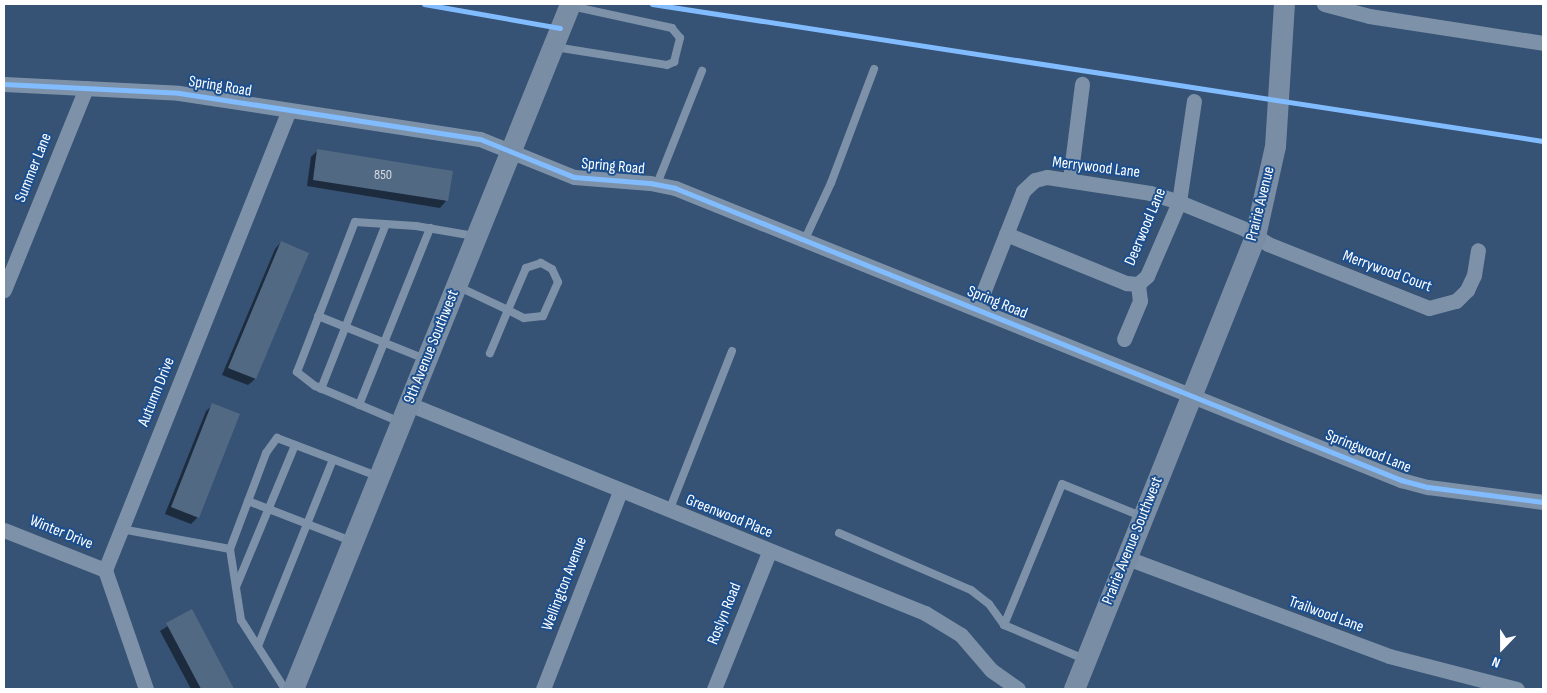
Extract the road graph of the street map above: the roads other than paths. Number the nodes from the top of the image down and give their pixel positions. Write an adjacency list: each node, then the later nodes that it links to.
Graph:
1 (1284, 4): 21 (street, Prairie Avenue)
2 (1324, 4): 4 (street)
3 (569, 5): 5 (street, 9th Avenue Southwest); 5 (lane)
4 (1543, 43)
5 (553, 46): 13 (street, 9th Avenue Southwest)
6 (874, 69): 22 (lane)
7 (702, 71): 15 (lane)
8 (4, 84): 10 (street, Spring Road)
9 (1082, 84): 14 (street)
10 (86, 88): 12 (street, Spring Road); 26 (street, Summer Lane)
11 (1194, 101): 16 (street, Deerwood Lane)
12 (289, 110): 13 (street, Spring Road); 50 (street, Autumn Drive)
13 (511, 152): 15 (street, Spring Road); 20 (street, 9th Avenue Southwest)
14 (1070, 179): 16 (street, Merrywood Lane); 19 (street, Merrywood Lane)
15 (657, 184): 22 (street, Spring Road)
16 (1179, 202): 21 (street, Merrywood Lane); 24 (street, Deerwood Lane)
17 (386, 224): 18 (lane); 29 (lane); 30 (lane)
18 (430, 228): 20 (lane); 32 (lane)
19 (1006, 234): 24 (street, Deerwood Lane); 27 (street, Merrywood Lane)
20 (477, 236): 25 (street, 9th Avenue Southwest)
21 (1255, 236): 23 (street, Merrywood Court); 37 (street, Prairie Avenue)
22 (805, 239): 27 (street, Spring Road)
23 (1478, 250)
24 (1138, 284): 31 (street)
25 (457, 286): 28 (lane); 35 (street, 9th Avenue Southwest)
26 (4, 290)
27 (977, 308): 37 (street, Spring Road)
28 (508, 310): 28 (lane); 34 (lane)
29 (318, 316): 30 (lane); 36 (lane)
30 (346, 326): 32 (lane); 36 (lane)
31 (1124, 339)
32 (385, 341): 35 (lane); 38 (lane)
33 (732, 351): 47 (lane)
34 (490, 353)
35 (427, 360): 39 (street, 9th Avenue Southwest)
36 (321, 388): 38 (lane)
37 (1192, 393): 45 (street, Springwood Lane); 48 (street, Prairie Avenue Southwest)
38 (359, 405): 39 (lane)
39 (405, 413): 42 (street, 9th Avenue Southwest); 43 (street, Greenwood Place)
40 (295, 445): 41 (lane); 44 (lane); 46 (lane)
41 (333, 459): 42 (lane); 49 (lane)
42 (380, 477): 53 (street, 9th Avenue Southwest)
43 (620, 492): 47 (street, Greenwood Place); 65 (street, Wellington Avenue)
44 (248, 501): 46 (lane); 54 (lane)
45 (1543, 502)
46 (270, 510): 49 (lane); 58 (lane)
47 (669, 511): 55 (street, Greenwood Place)
48 (1143, 517): 56 (street, Prairie Avenue Southwest); 59 (lane)
49 (307, 523): 53 (lane); 60 (lane)
50 (121, 528): 54 (lane); 57 (street, Autumn Drive)
51 (4, 530): 57 (street, Winter Drive)
52 (839, 533): 59 (lane)
53 (353, 541): 64 (street, 9th Avenue Southwest)
54 (230, 549): 58 (lane)
55 (770, 552): 66 (street, Roslyn Road); 67 (street, Greenwood Place)
56 (1128, 558): 61 (street, Prairie Avenue Southwest); 69 (street, Trailwood Lane)
57 (104, 570): 62 (street)
58 (236, 587): 60 (lane)
59 (1004, 625): 61 (lane)
60 (258, 646): 63 (lane)
61 (1086, 660): 68 (street, Prairie Avenue Southwest)
62 (146, 689)
63 (285, 689)
64 (293, 689)
65 (543, 689)
66 (714, 689)
67 (1018, 689)
68 (1074, 689)
69 (1517, 689)

